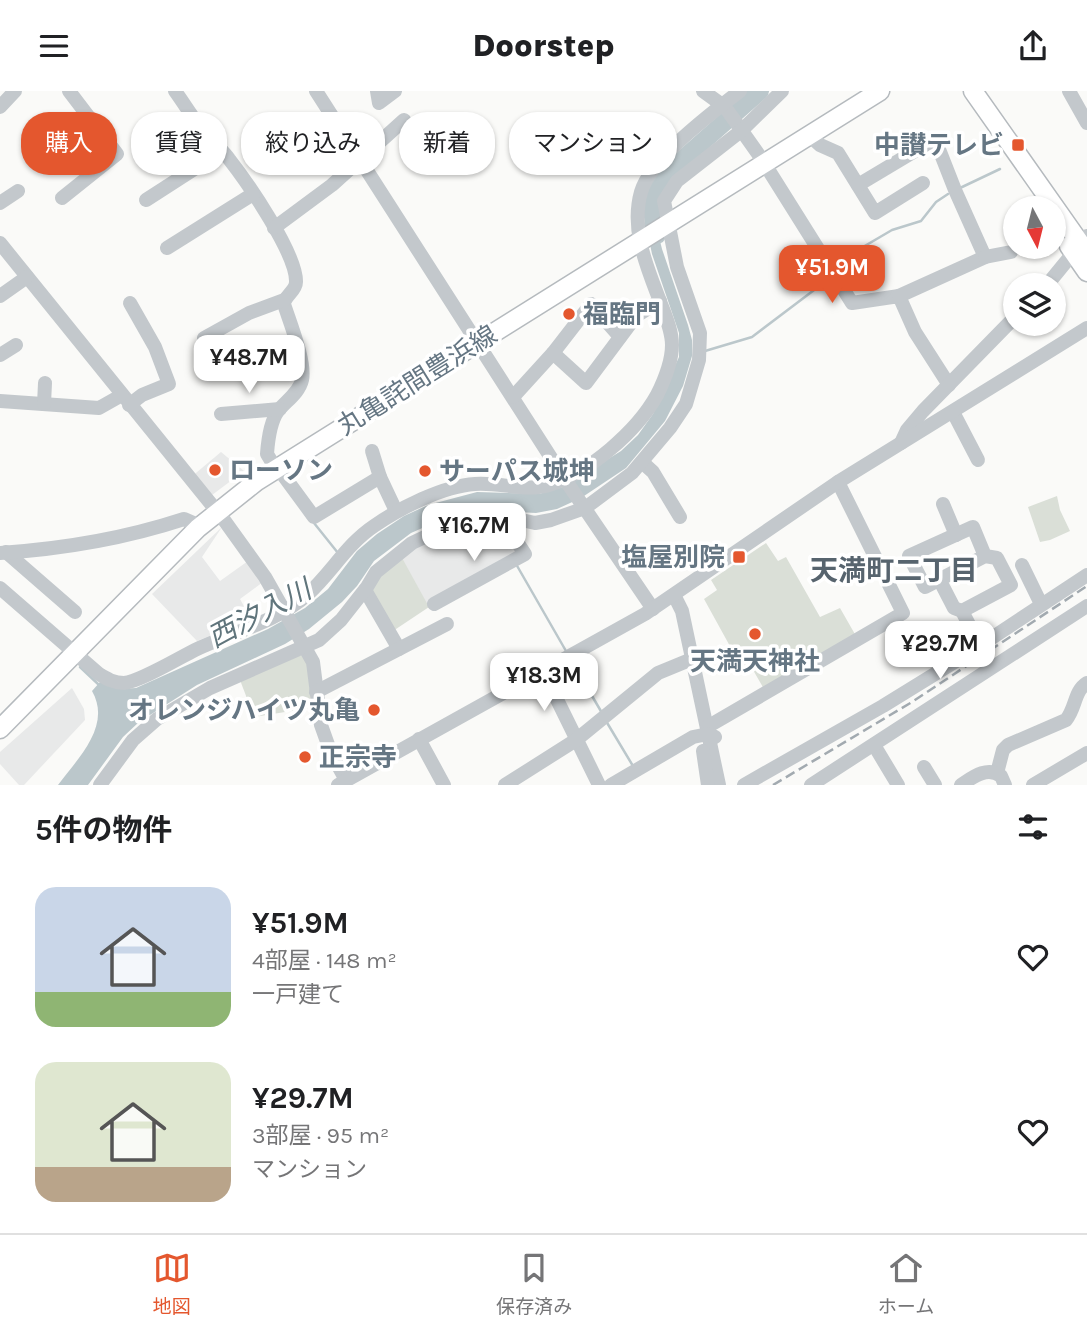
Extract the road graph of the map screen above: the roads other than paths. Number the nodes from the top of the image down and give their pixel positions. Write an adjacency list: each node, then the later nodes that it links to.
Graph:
1 (15, 91): 15 (street)
2 (69, 91): 33 (street)
3 (175, 91): 16 (street)
4 (316, 91): 17 (street)
5 (377, 91): 13 (street)
6 (703, 91): 14 (street)
7 (740, 91): 14 (street)
8 (782, 91): 20 (street)
9 (880, 91): 21 (main road, 丸亀詫間豊浜線)
10 (960, 91): 32 (main road)
11 (973, 91): 41 (main road)
12 (1069, 91): 18 (street)
13 (402, 92)
14 (724, 106): 20 (street); 39 (street)
15 (0, 107)
16 (190, 112)
17 (329, 112)
18 (1087, 123)
19 (399, 124): 22 (street)
20 (741, 131): 24 (street); 36 (street)
21 (809, 135): 24 (main road, 丸亀詫間豊浜線); 29 (street)
22 (385, 136)
23 (227, 158): 31 (street)
24 (764, 164): 36 (main road, 丸亀詫間豊浜線); 49 (street)
25 (178, 175): 34 (street)
26 (340, 175): 37 (street)
27 (370, 175): 57 (street)
28 (923, 183): 29 (street)
29 (858, 185): 44 (street)
30 (18, 191): 35 (street)
31 (253, 194): 37 (street); 42 (street)
32 (1034, 196)
33 (62, 198)
34 (146, 200)
35 (0, 203)
36 (666, 225): 39 (main road, 丸亀詫間豊浜線); 71 (street)
37 (274, 228): 50 (street)
38 (1066, 233): 41 (main road)
39 (639, 242): 51 (street); 57 (main road, 丸亀詫間豊浜線)
40 (0, 243): 47 (street)
41 (1082, 246): 45 (main road); 46 (street)
42 (167, 248)
43 (1003, 254): 44 (street)
44 (985, 257): 49 (street)
45 (1087, 272)
46 (1058, 273)
47 (27, 277): 48 (street); 62 (street)
48 (0, 296)
49 (899, 296): 60 (street)
50 (284, 300): 56 (street); 65 (street)
51 (660, 301): 55 (street); 74 (street)
52 (130, 303): 62 (street)
53 (1087, 328): 66 (street)
54 (1003, 329): 60 (street)
55 (620, 337): 58 (street); 58 (street)
56 (204, 338)
57 (477, 342): 61 (street); 72 (main road, 丸亀詫間豊浜線)
58 (554, 353): 61 (street)
59 (45, 383): 64 (street)
60 (949, 385): 68 (street)
61 (513, 397): 74 (street)
62 (125, 400): 64 (street); 79 (street)
63 (0, 401): 64 (street)
64 (44, 404)
65 (280, 409): 67 (street); 72 (street)
66 (953, 412): 68 (street); 70 (street)
67 (221, 414)
68 (900, 444): 75 (street)
69 (372, 451): 73 (street)
70 (978, 460)
71 (642, 462): 77 (street); 80 (street)
72 (277, 468): 73 (street); 79 (main road, 丸亀詫間豊浜線)
73 (380, 477): 78 (street)
74 (565, 480): 77 (street); 78 (street)
75 (838, 482): 91 (street); 109 (street)
76 (943, 504): 83 (street)
77 (583, 507): 81 (street); 95 (street)
78 (396, 511): 96 (street)
79 (216, 512): 82 (main road, 丸亀詫間豊浜線); 96 (street)
80 (680, 517)
81 (502, 519): 90 (street); 92 (street)
82 (200, 526): 84 (street); 103 (main road, 丸亀詫間豊浜線)
83 (956, 535): 85 (street); 88 (street)
84 (3, 553): 98 (street)
85 (985, 556): 88 (street); 97 (street)
86 (1022, 565): 93 (street)
87 (1087, 575): 93 (street)
88 (939, 579): 97 (street)
89 (0, 588): 103 (street)
90 (365, 590): 100 (street); 102 (street)
91 (674, 595): 95 (street); 104 (street)
92 (434, 604)
93 (1041, 604): 101 (street)
94 (1087, 606): 112 (street)
95 (653, 609): 105 (street)
96 (285, 610): 100 (street); 103 (street)
97 (962, 611): 101 (street)
98 (75, 612)
99 (447, 624): 102 (street)
100 (305, 644): 107 (street); 117 (street)
101 (980, 646): 125 (street)
102 (399, 649): 107 (street)
103 (73, 653): 108 (main road, 丸亀詫間豊浜線)
104 (692, 659): 109 (street); 111 (street)
105 (543, 671): 110 (street); 111 (street)
106 (1087, 683): 115 (street)
107 (316, 692): 116 (street)
108 (0, 729)
109 (708, 731): 121 (street); 122 (street); 123 (street); 124 (street)
110 (419, 739): 116 (street); 118 (street)
111 (576, 740): 119 (street); 120 (street)
112 (874, 745): 126 (street); 127 (street)
113 (1087, 753): 130 (street)
114 (924, 767): 128 (street)
115 (1001, 779): 129 (street)
116 (342, 782)
117 (100, 785)
118 (444, 785)
119 (505, 785)
120 (599, 785)
121 (611, 785)
122 (708, 785)
123 (719, 785)
124 (729, 785)
125 (744, 785)
126 (811, 785)
127 (898, 785)
128 (936, 785)
129 (961, 785)
130 (1033, 785)

